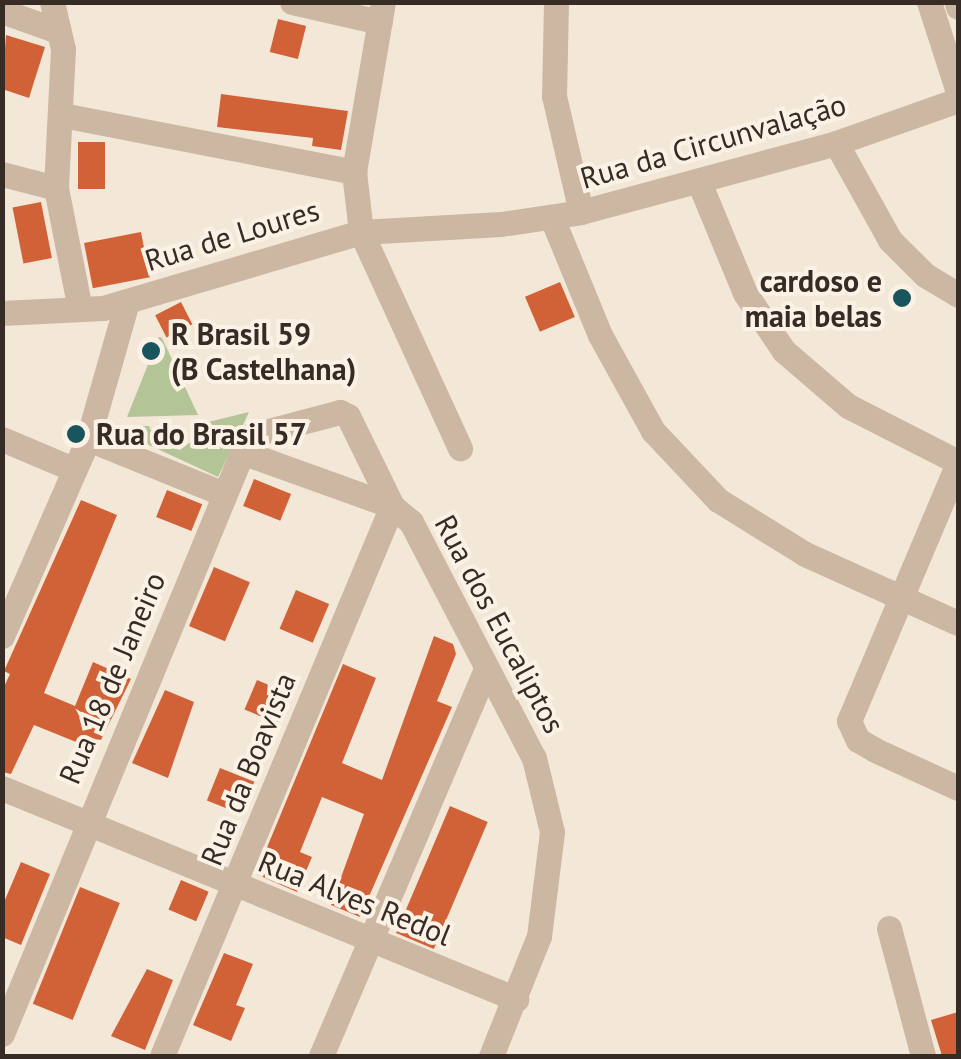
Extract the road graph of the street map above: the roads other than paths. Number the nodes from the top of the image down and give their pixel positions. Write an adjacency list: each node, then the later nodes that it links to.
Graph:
1 (52, 2): 7 (street)
2 (292, 2): 6 (street)
3 (556, 2): 16 (street)
4 (930, 2): 8 (street)
5 (2, 11): 7 (street)
6 (382, 12): 12 (street)
7 (55, 30): 10 (street)
8 (958, 92)
9 (958, 100): 11 (street, Rua da Circunvalação)
10 (62, 115): 12 (street); 15 (street)
11 (836, 143): 14 (street, Rua da Circunvalação); 20 (street)
12 (354, 172): 19 (street)
13 (2, 174): 15 (street)
14 (699, 182): 16 (street, Rua da Circunvalação); 28 (street)
15 (56, 188): 22 (street)
16 (582, 212): 17 (street, Rua da Circunvalação)
17 (552, 218): 18 (street, Rua da Circunvalação); 32 (street)
18 (482, 225): 19 (street, Rua de Loures)
19 (361, 232): 21 (street, Rua de Loures); 26 (street)
20 (958, 295)
21 (127, 302): 22 (street, Rua de Loures); 25 (street)
22 (80, 310): 23 (street, Rua de Loures)
23 (2, 313)
24 (2, 439): 29 (street)
25 (88, 439): 29 (street); 30 (street)
26 (460, 448)
27 (242, 452): 30 (street, Rua 18 de Janeiro); 31 (street); 31 (street, Rua dos Eucaliptos)
28 (958, 462): 32 (street)
29 (73, 469): 33 (street)
30 (224, 494): 39 (street, Rua 18 de Janeiro)
31 (392, 506): 36 (street, Rua dos Eucaliptos); 40 (street, Rua da Boavista)
32 (905, 600): 34 (street); 38 (street)
33 (8, 608): 35 (street)
34 (958, 623)
35 (2, 636)
36 (486, 670): 42 (street); 43 (street, Rua dos Eucaliptos)
37 (2, 788): 39 (street, Rua Alves Redol)
38 (958, 788)
39 (87, 823): 40 (street, Rua Alves Redol); 44 (street, Rua 18 de Janeiro)
40 (235, 884): 42 (street, Rua Alves Redol); 45 (street, Rua da Boavista)
41 (889, 928): 48 (street)
42 (368, 939): 43 (street, Rua Alves Redol); 46 (street)
43 (516, 999): 47 (street, Rua dos Eucaliptos)
44 (2, 1034)
45 (162, 1056)
46 (321, 1056)
47 (492, 1056)
48 (923, 1056)

